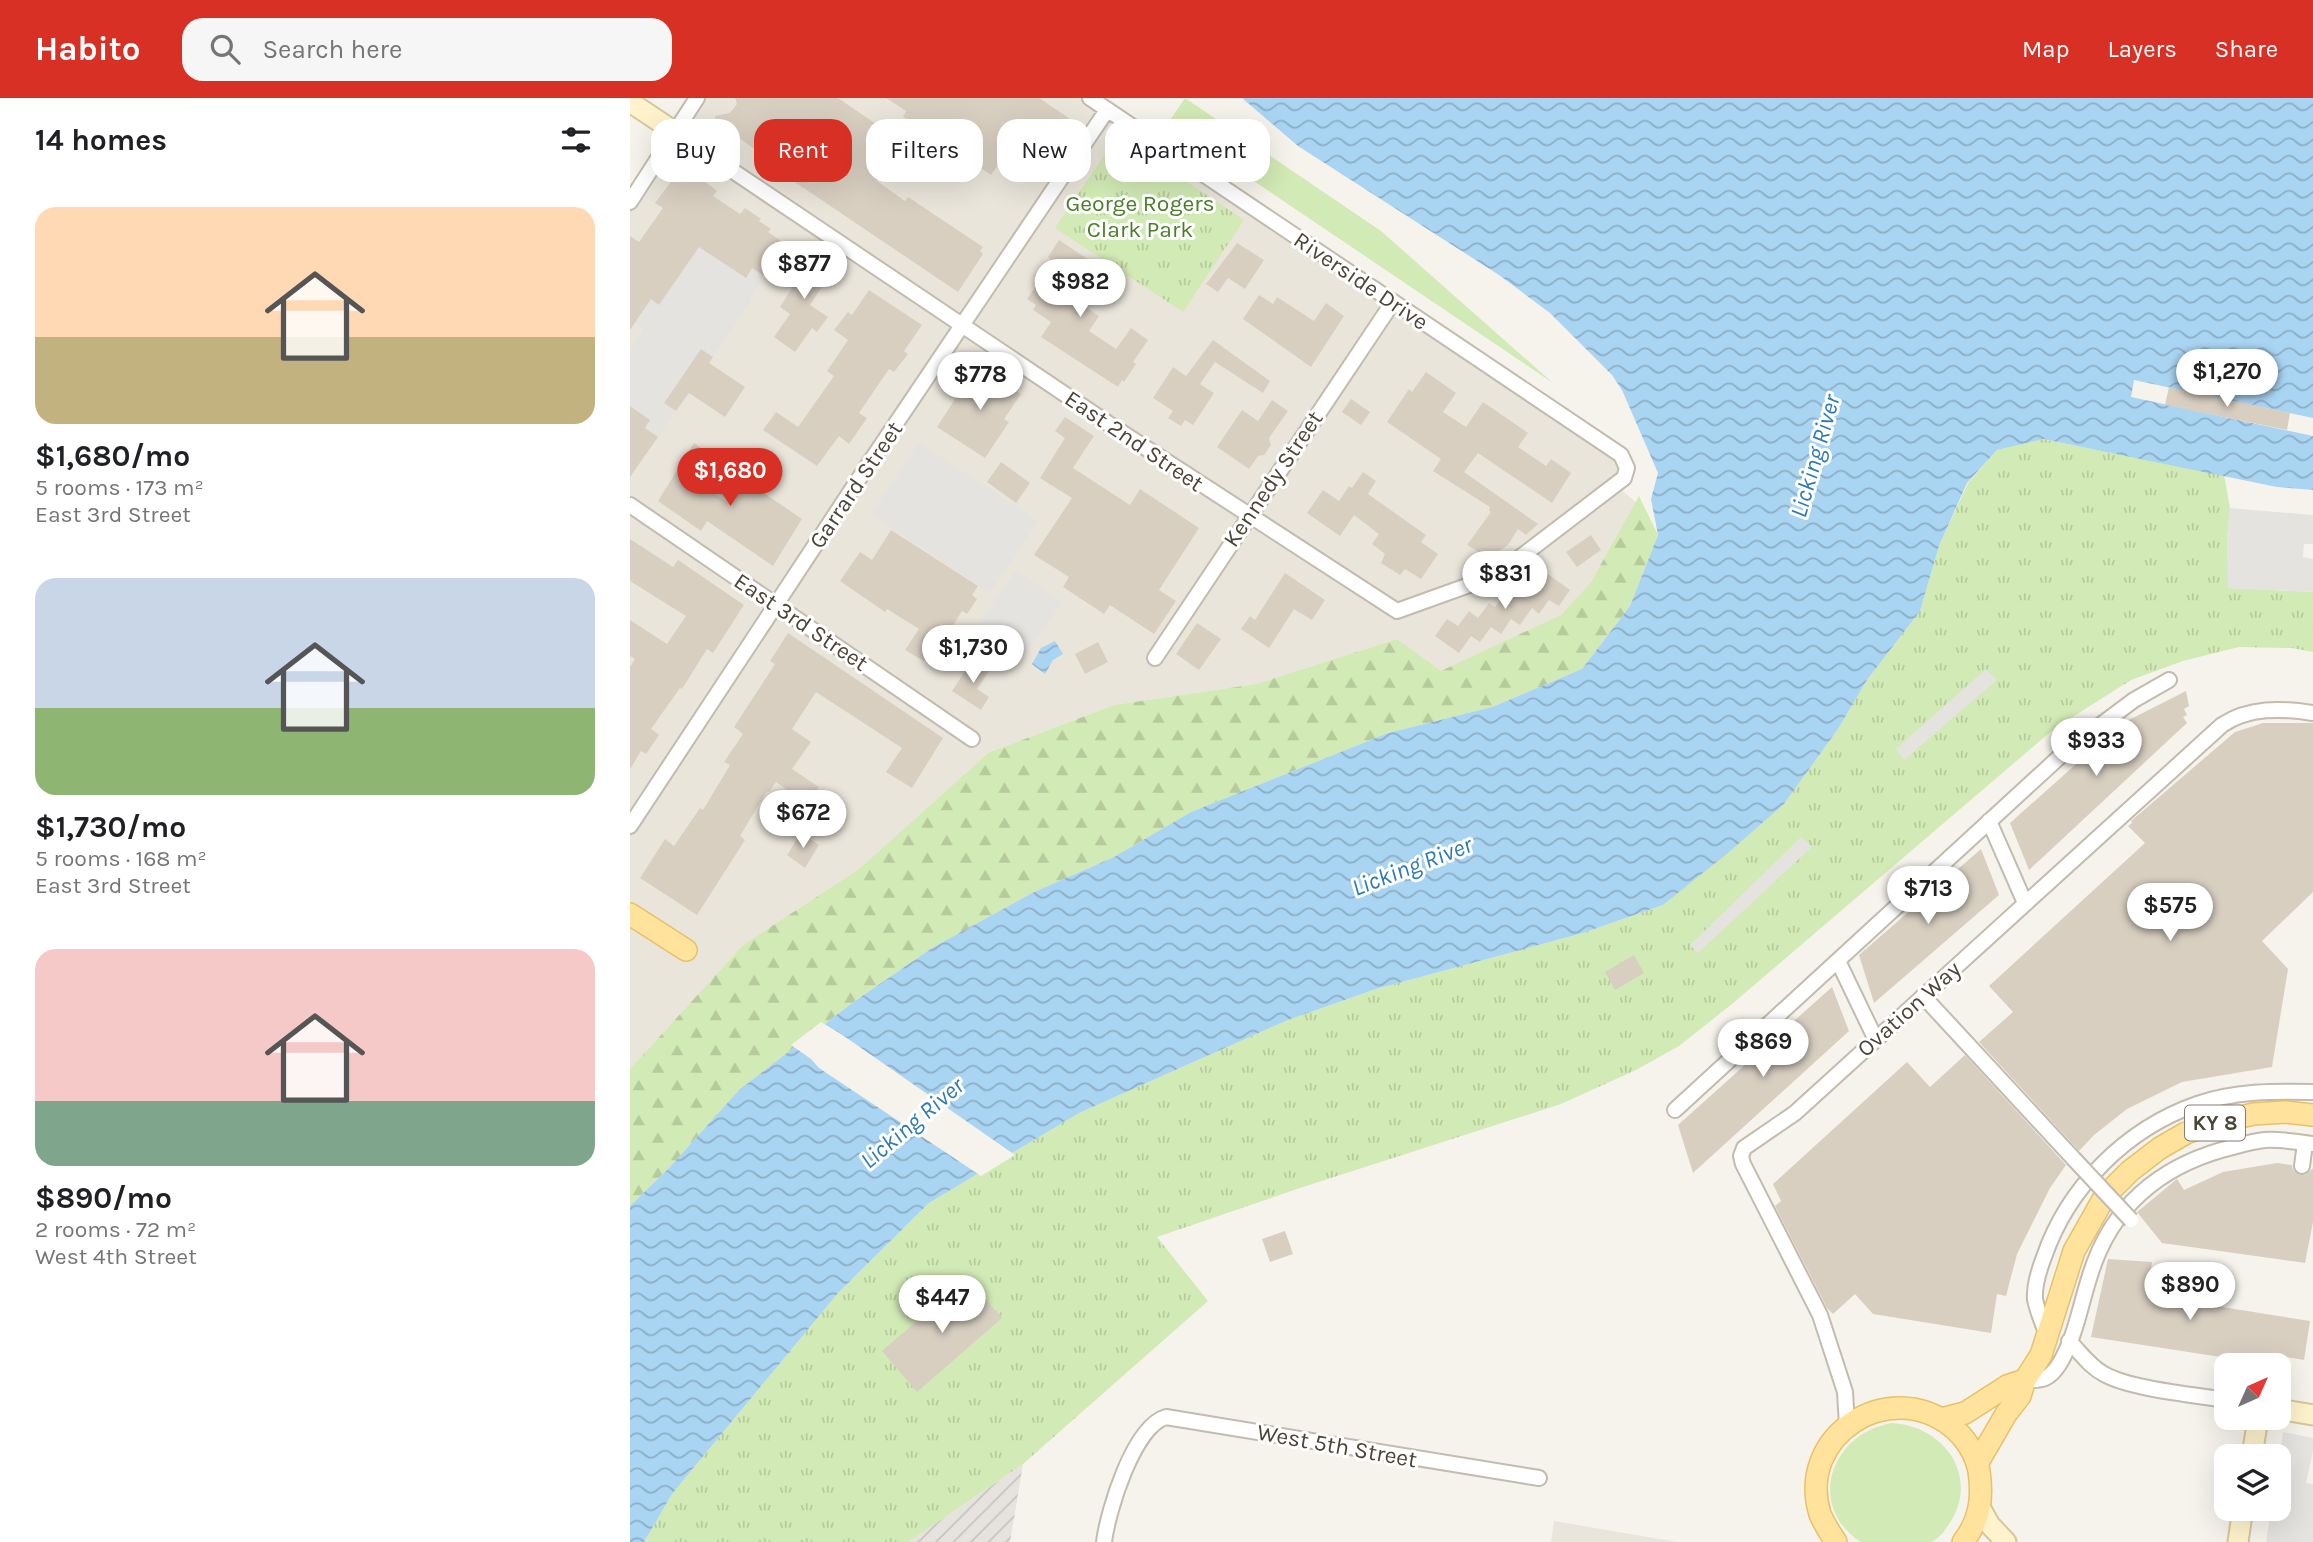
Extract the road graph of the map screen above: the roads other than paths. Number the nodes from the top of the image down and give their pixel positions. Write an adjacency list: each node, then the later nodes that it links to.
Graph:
1 (697, 98): 6 (street)
2 (1090, 98): 4 (street, Riverside Drive)
3 (630, 103): 5 (street, East 2nd Street)
4 (1107, 110): 10 (street, Riverside Drive); 11 (street, Garrard Street)
5 (655, 119)
6 (683, 119)
7 (651, 169): 9 (street)
8 (740, 176): 11 (street, East 2nd Street)
9 (630, 202)
10 (1393, 302): 13 (street, Kennedy Street); 15 (street, Riverside Drive)
11 (964, 326): 13 (street, East 2nd Street); 14 (street, Garrard Street)
12 (630, 505): 14 (street, East 3rd Street)
13 (1248, 516): 15 (street, East 2nd Street); 16 (street, Kennedy Street)
14 (776, 605): 19 (street, East 3rd Street); 21 (street, Garrard Street)
15 (1397, 611)
16 (1154, 658)
17 (2169, 680): 20 (street)
18 (2313, 713): 22 (street, Ovation Way)
19 (972, 739)
20 (1989, 821): 22 (street); 25 (street)
21 (630, 827)
22 (2025, 903): 26 (street, Ovation Way)
23 (630, 914): 24 (main road)
24 (686, 950)
25 (1838, 961): 27 (street); 29 (street)
26 (1923, 996): 27 (street, Ovation Way); 33 (street, bridge)
27 (1876, 1040): 41 (street, Ovation Way)
28 (2313, 1092): 34 (street)
29 (1675, 1110)
30 (2313, 1115): 34 (main road, KY 8)
31 (2309, 1143): 32 (street); 35 (street)
32 (2302, 1166)
33 (2131, 1220)
34 (2047, 1336): 36 (main road, KY 8)
35 (2069, 1341): 36 (street); 37 (street)
36 (2025, 1380): 40 (main road); 42 (main road, KY 8)
37 (2214, 1398)
38 (2291, 1411): 39 (street)
39 (2313, 1415)
40 (1941, 1419): 41 (main road); 42 (main road)
41 (1847, 1426): 46 (main road)
42 (1977, 1464): 44 (main road)
43 (1539, 1479): 47 (street, West 5th Street)
44 (1980, 1507): 48 (main road); 49 (street)
45 (2242, 1521): 50 (street)
46 (1830, 1534)
47 (1104, 1542)
48 (1963, 1542)
49 (2006, 1542)
50 (2238, 1542)

